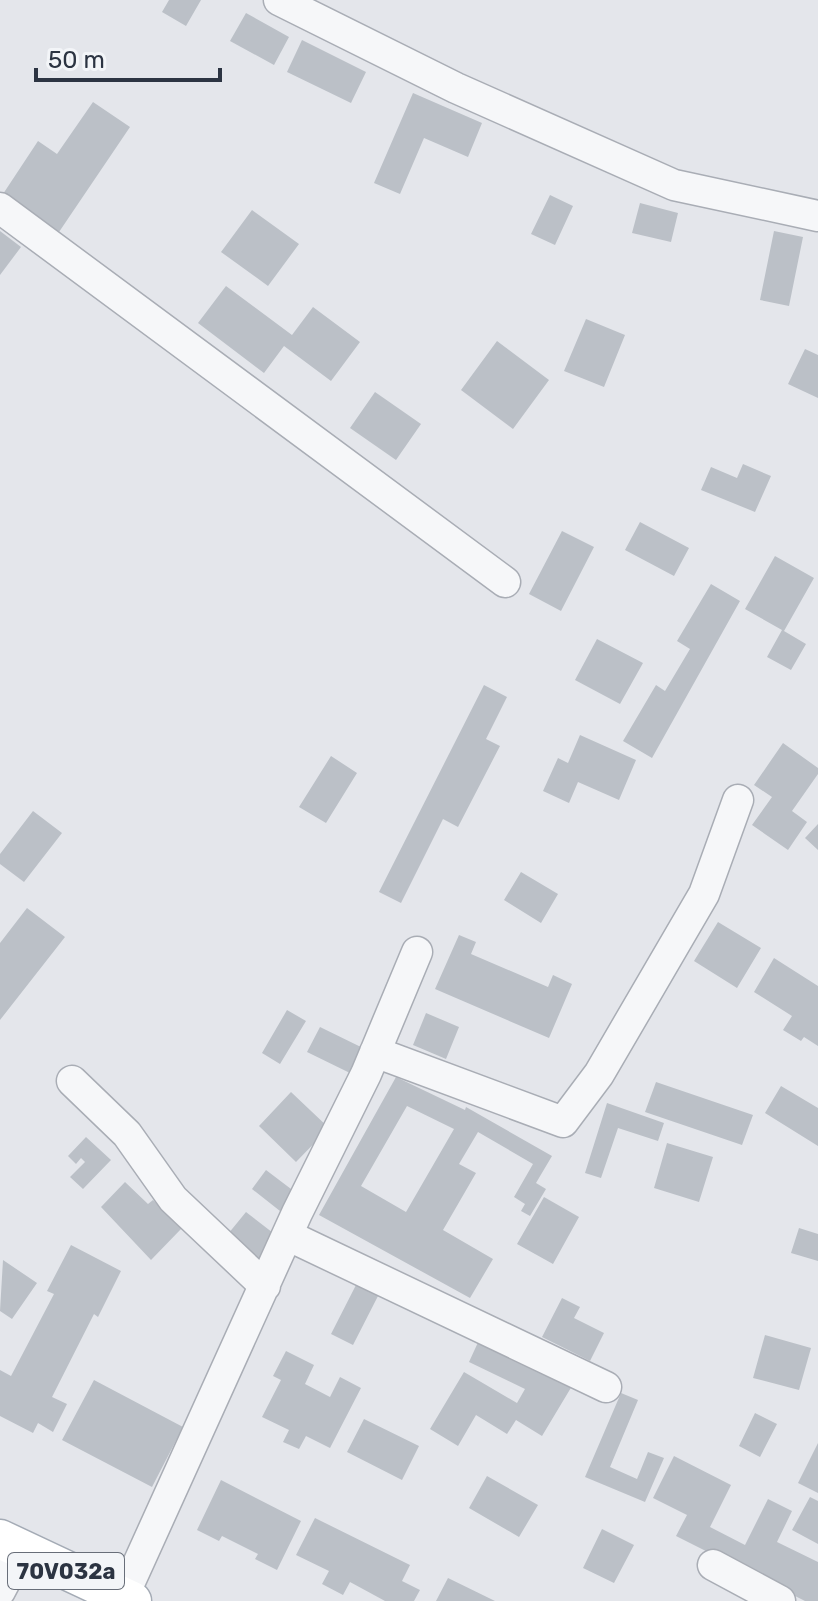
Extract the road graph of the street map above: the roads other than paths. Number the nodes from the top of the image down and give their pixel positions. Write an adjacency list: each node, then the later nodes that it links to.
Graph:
1 (279, 0): 3 (street)
2 (0, 208): 4 (street)
3 (818, 216)
4 (505, 582)
5 (738, 800): 7 (street)
6 (417, 952): 7 (street)
7 (375, 1052): 9 (street)
8 (72, 1081): 10 (street)
9 (287, 1235): 10 (street); 11 (street)
10 (265, 1286): 15 (street)
11 (606, 1387)
12 (11, 1545): 14 (street); 15 (main road, 70V032a)
13 (713, 1565): 16 (street)
14 (0, 1591)
15 (128, 1599)
16 (780, 1601)

